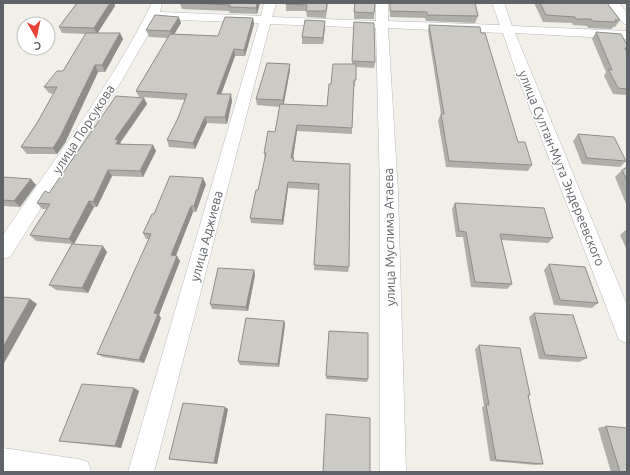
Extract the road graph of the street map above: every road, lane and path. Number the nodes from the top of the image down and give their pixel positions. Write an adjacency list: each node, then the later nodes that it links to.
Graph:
1 (382, 3): 7 (street, улица Муслима Атаева)
2 (498, 3): 8 (street, улица Султан-Мута Эндереевского)
3 (613, 3): 6 (street)
4 (155, 9): 5 (street); 10 (street, улица Порсукова)
5 (268, 12): 7 (street); 13 (street, улица Аджиева)
6 (627, 21)
7 (382, 24): 8 (street); 15 (street, улица Муслима Атаева)
8 (507, 28): 9 (street); 11 (street, улица Султан-Мута Эндереевского)
9 (627, 35)
10 (3, 251)
11 (627, 332)
12 (3, 461): 14 (street)
13 (141, 470)
14 (78, 472)
15 (393, 472)

